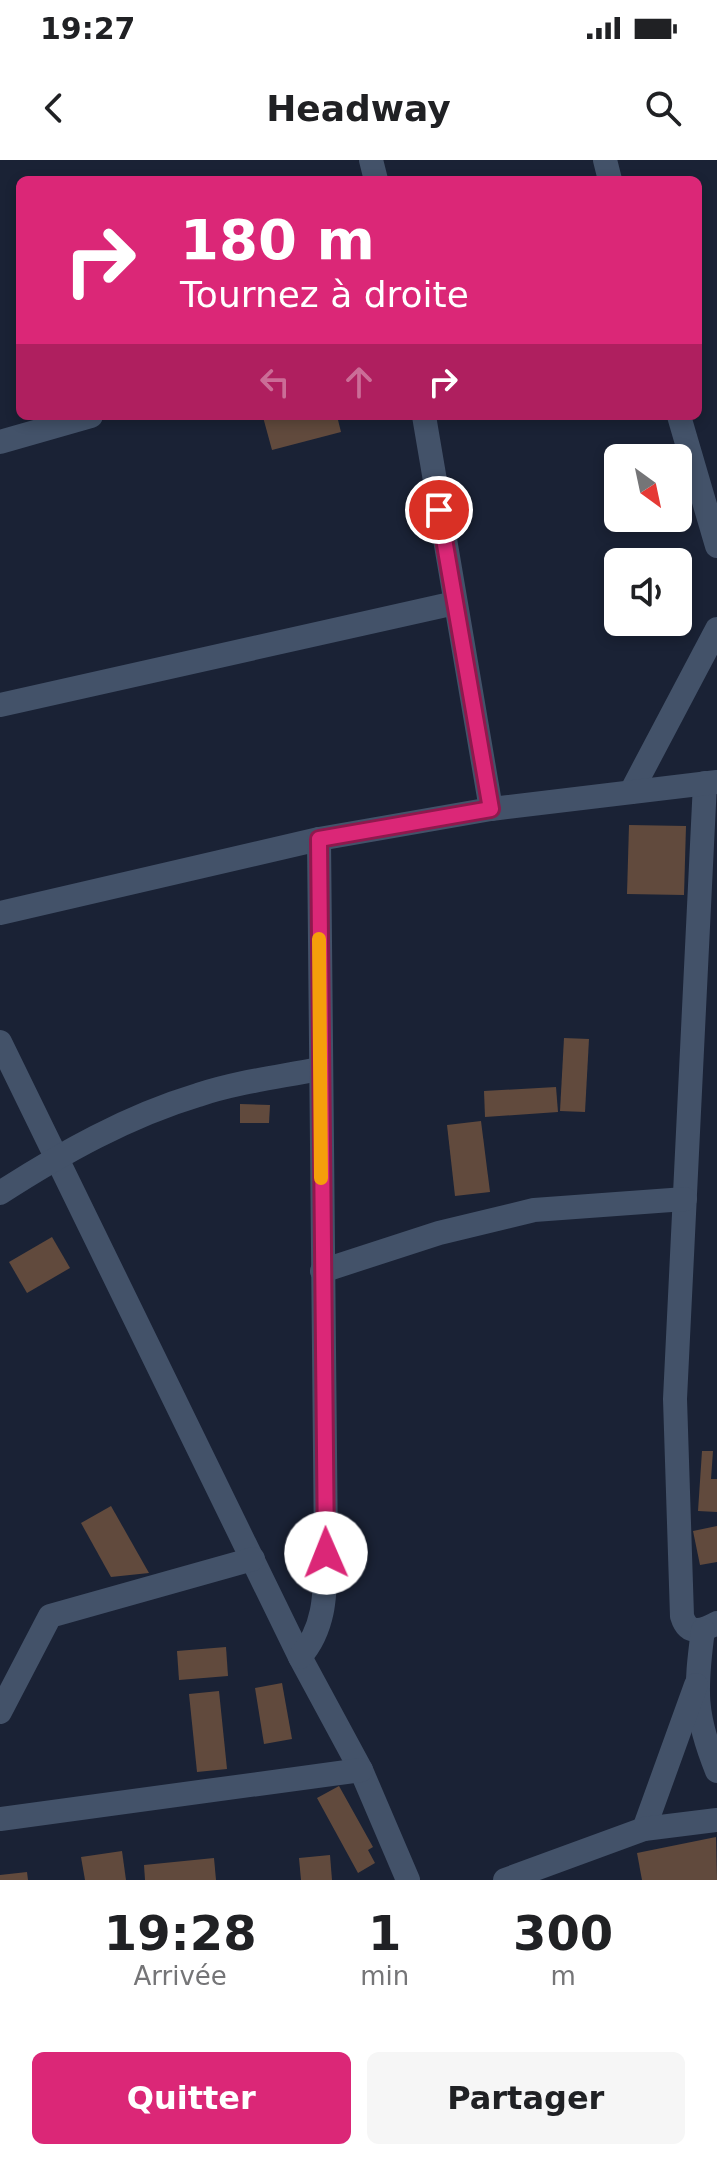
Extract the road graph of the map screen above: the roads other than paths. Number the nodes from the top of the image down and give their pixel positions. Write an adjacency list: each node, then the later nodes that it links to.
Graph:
1 (77, 420): 4 (street)
2 (425, 420): 6 (street)
3 (680, 420): 5 (street)
4 (0, 442)
5 (717, 546)
6 (455, 603): 8 (street); 11 (street)
7 (717, 629): 10 (street)
8 (0, 705)
9 (711, 783): 10 (street); 18 (street)
10 (631, 792): 11 (street)
11 (491, 809): 12 (street)
12 (319, 839): 13 (street); 15 (street)
13 (0, 913)
14 (0, 1042): 16 (street)
15 (319, 1069): 16 (street); 19 (street)
16 (56, 1157): 17 (street); 20 (street)
17 (0, 1193)
18 (685, 1199): 19 (street); 21 (street)
19 (322, 1271): 22 (street)
20 (253, 1559): 22 (street); 24 (street)
21 (710, 1626): 23 (street)
22 (300, 1657): 25 (street)
23 (696, 1685): 26 (street); 29 (street)
24 (0, 1712)
25 (361, 1770): 27 (street); 30 (street)
26 (717, 1771)
27 (0, 1819)
28 (717, 1820): 29 (street)
29 (644, 1829): 31 (street)
30 (408, 1880)
31 (505, 1880)

